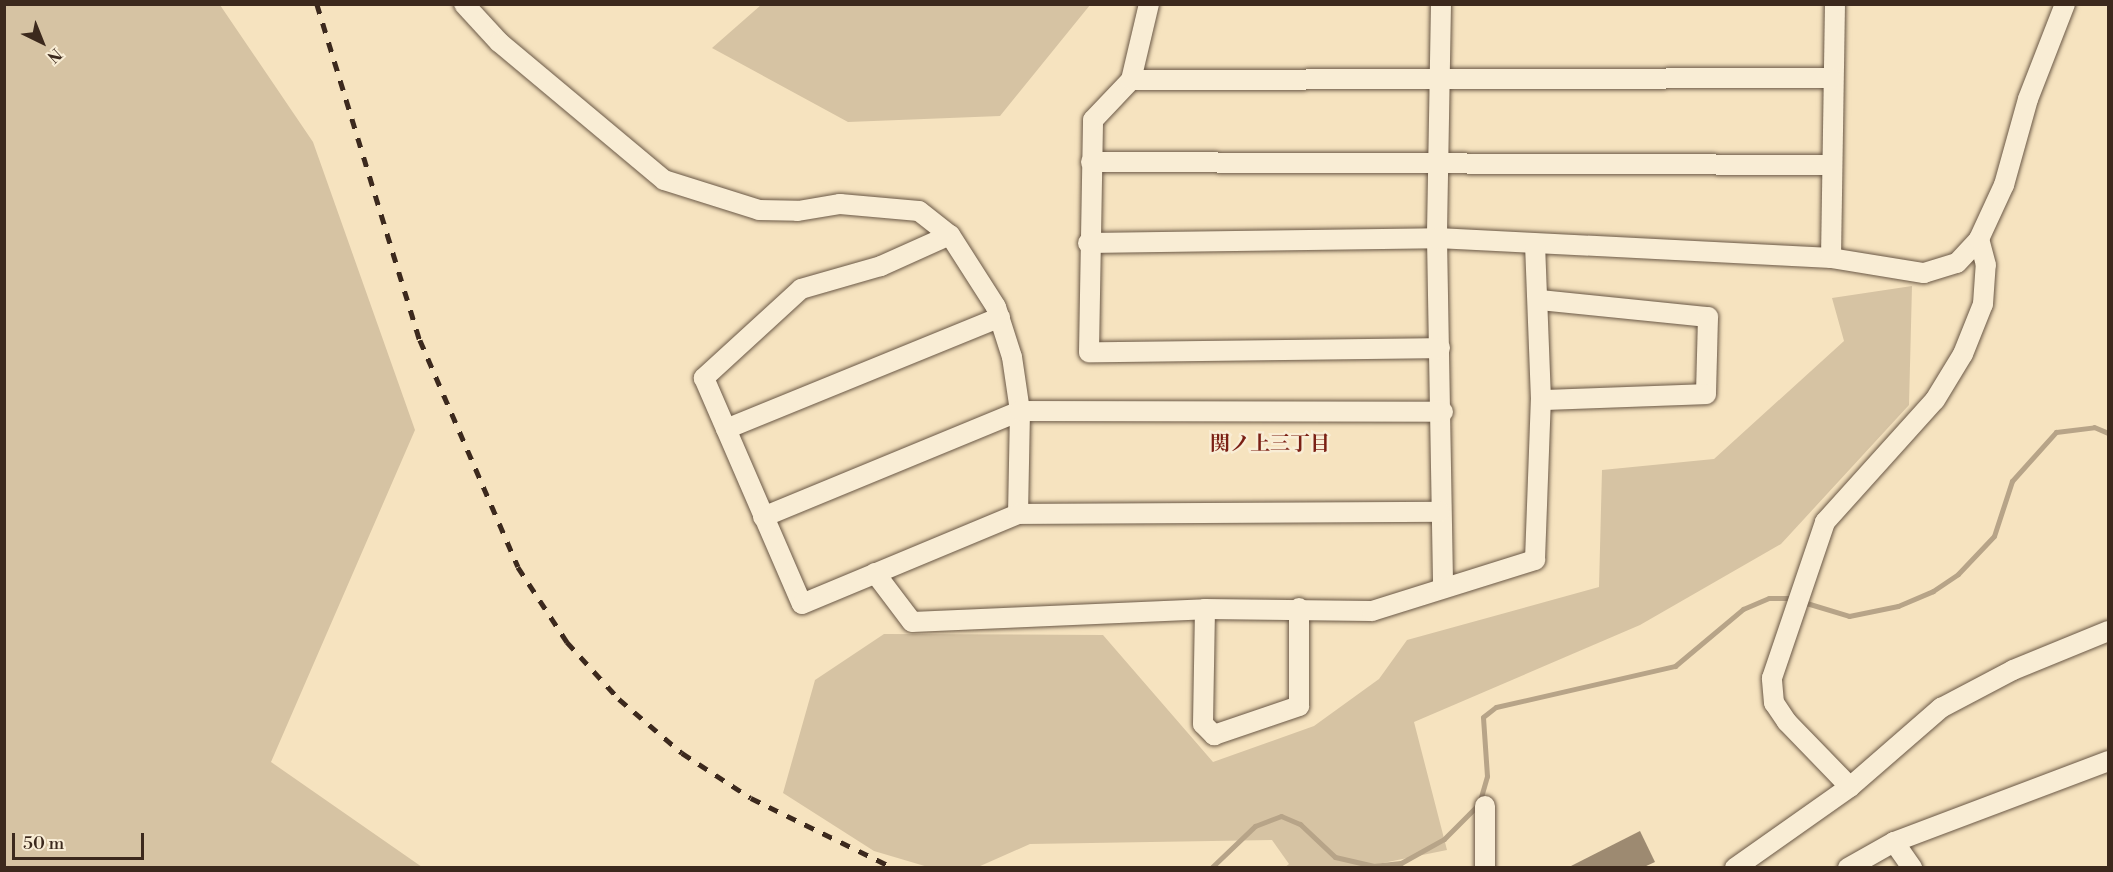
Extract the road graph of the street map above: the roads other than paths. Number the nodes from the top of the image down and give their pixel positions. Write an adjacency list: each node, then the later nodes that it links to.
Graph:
1 (464, 4): 12 (street)
2 (1149, 4): 8 (street)
3 (1441, 4): 6 (street)
4 (1835, 4): 7 (street)
5 (2065, 4): 14 (street)
6 (1439, 75): 7 (street); 8 (street); 9 (street)
7 (1831, 78): 11 (street)
8 (1131, 80): 10 (street)
9 (1438, 160): 10 (street); 11 (street); 13 (street)
10 (1091, 162): 15 (street)
11 (1830, 165): 17 (street)
12 (950, 235): 19 (street); 24 (street)
13 (1437, 238): 15 (street); 16 (street); 20 (street)
14 (1979, 239): 17 (street); 34 (street)
15 (1088, 243): 20 (street)
16 (1535, 246): 17 (street); 18 (street)
17 (1831, 258)
18 (1540, 300): 21 (street); 21 (street)
19 (1000, 317): 22 (street); 24 (street)
20 (1440, 348): 23 (street)
21 (1541, 400): 29 (street)
22 (1020, 411): 23 (street); 26 (street); 27 (street)
23 (1443, 412): 25 (street)
24 (726, 429): 27 (street)
25 (1440, 512): 26 (street); 29 (street)
26 (1018, 514): 28 (street)
27 (763, 518): 28 (street)
28 (875, 573): 31 (street)
29 (1443, 586): 30 (street)
30 (1299, 608): 31 (street); 31 (street)
31 (1205, 609)
32 (2109, 631): 34 (street)
33 (2109, 761): 36 (street)
34 (1850, 787): 38 (street)
35 (1485, 806): 37 (street)
36 (1894, 842): 39 (street); 40 (street)
37 (1485, 867)
38 (1735, 867)
39 (1848, 867)
40 (1912, 867)

